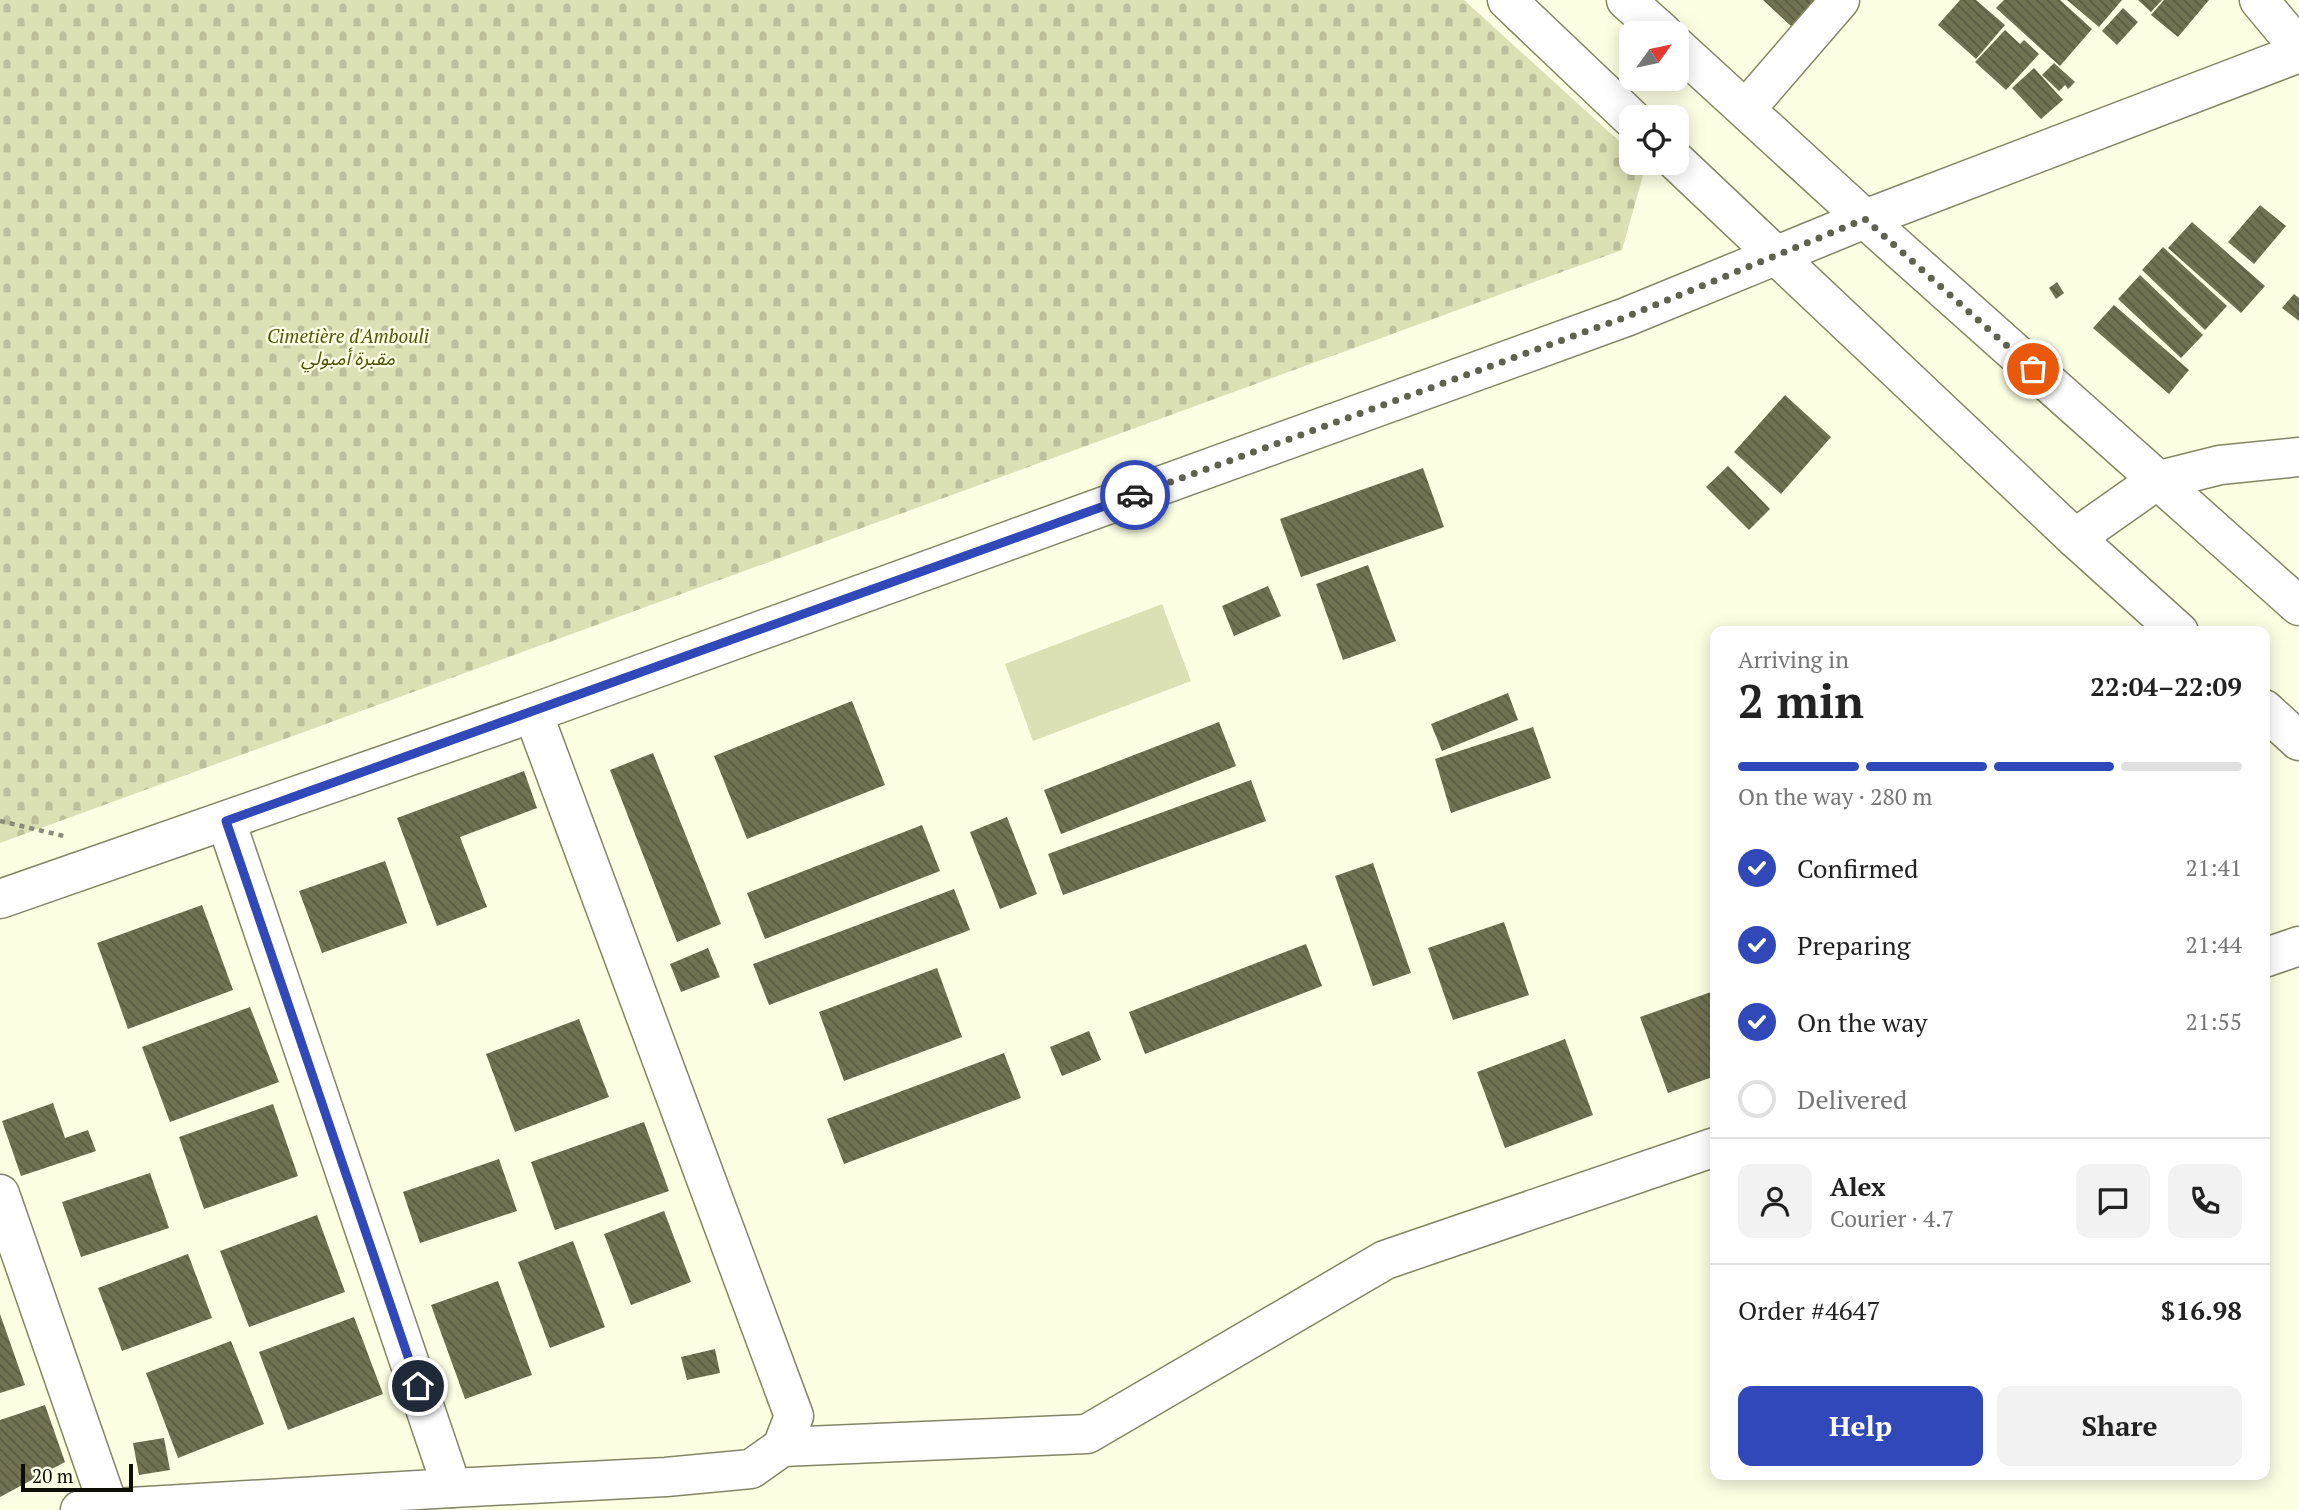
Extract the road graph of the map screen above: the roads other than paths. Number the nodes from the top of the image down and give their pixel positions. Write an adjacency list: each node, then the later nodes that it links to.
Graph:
1 (1508, 0): 8 (street)
2 (1626, 0): 5 (street)
3 (1840, 0): 9 (street)
4 (2259, 0): 6 (street)
5 (1650, 21)
6 (2299, 51): 11 (street)
7 (1689, 58): 9 (street)
8 (1619, 106)
9 (1746, 108): 11 (street)
10 (1689, 173): 12 (street)
11 (1865, 219): 12 (street); 14 (street)
12 (1777, 256): 15 (street); 18 (street)
13 (2299, 457): 14 (street)
14 (2156, 481): 15 (street); 16 (street)
15 (2075, 538): 17 (street)
16 (2299, 606)
17 (2172, 626)
18 (533, 713): 21 (street); 27 (street)
19 (2270, 714): 20 (street)
20 (2299, 741)
21 (226, 821): 22 (street); 28 (street)
22 (0, 899)
23 (2299, 946): 24 (street)
24 (2270, 956)
25 (1710, 1149): 27 (street)
26 (0, 1194): 29 (street)
27 (782, 1447): 28 (street)
28 (453, 1488): 29 (street)
29 (94, 1509)

